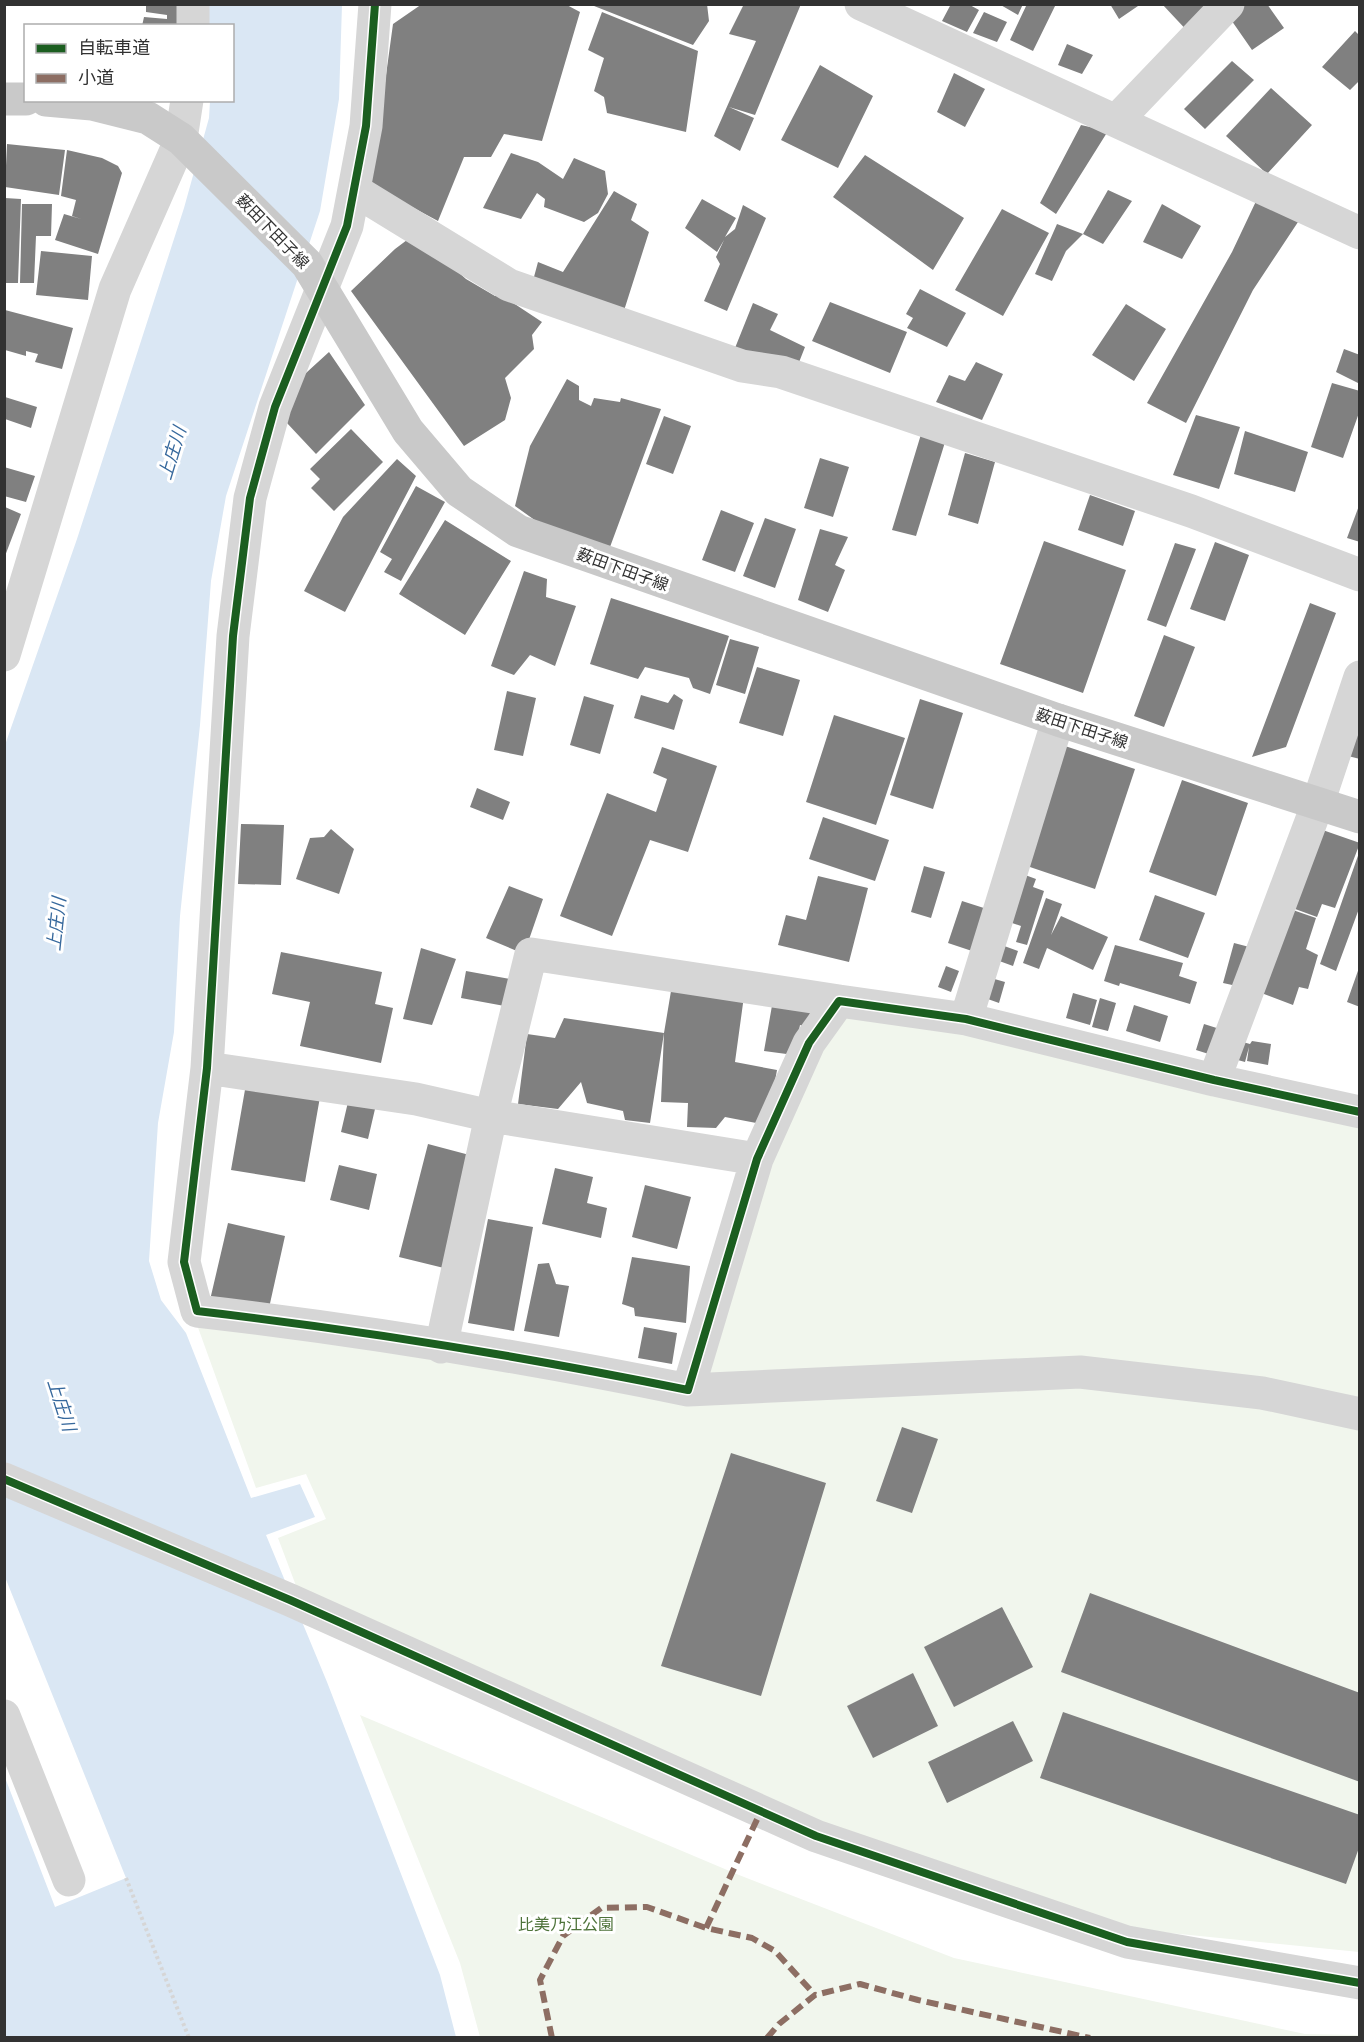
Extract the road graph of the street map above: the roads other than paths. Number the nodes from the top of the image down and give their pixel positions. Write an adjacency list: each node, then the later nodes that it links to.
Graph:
1 (193, 4): 6 (street)
2 (375, 4): 13 (street)
3 (861, 4): 5 (street)
4 (1228, 4): 11 (street)
5 (912, 15): 11 (street)
6 (193, 24)
7 (4, 99): 8 (main road)
8 (24, 99)
9 (69, 102): 12 (main road, 薮田下田子線)
10 (188, 102): 12 (street)
11 (1117, 120): 14 (street)
12 (180, 139): 15 (main road, 薮田下田子線); 17 (street)
13 (354, 190): 15 (street); 16 (street)
14 (1359, 233)
15 (315, 277): 19 (main road, 薮田下田子線); 24 (street)
16 (1359, 575)
17 (4, 655)
18 (1359, 677): 20 (street)
19 (1058, 720): 20 (main road, 薮田下田子線); 23 (street)
20 (1318, 803): 21 (main road, 薮田下田子線); 25 (street)
21 (1359, 817)
22 (838, 1000): 23 (street); 27 (street); 28 (street)
23 (966, 1019): 25 (street)
24 (207, 1068): 27 (street); 29 (street)
25 (1214, 1080): 26 (street)
26 (1359, 1112)
27 (491, 1116): 28 (street); 29 (street)
28 (757, 1159): 30 (street)
29 (441, 1347): 30 (street)
30 (688, 1390): 31 (street)
31 (1359, 1414)
32 (4, 1479): 35 (street)
33 (4, 1716): 34 (street)
34 (69, 1880)
35 (1359, 1983)

